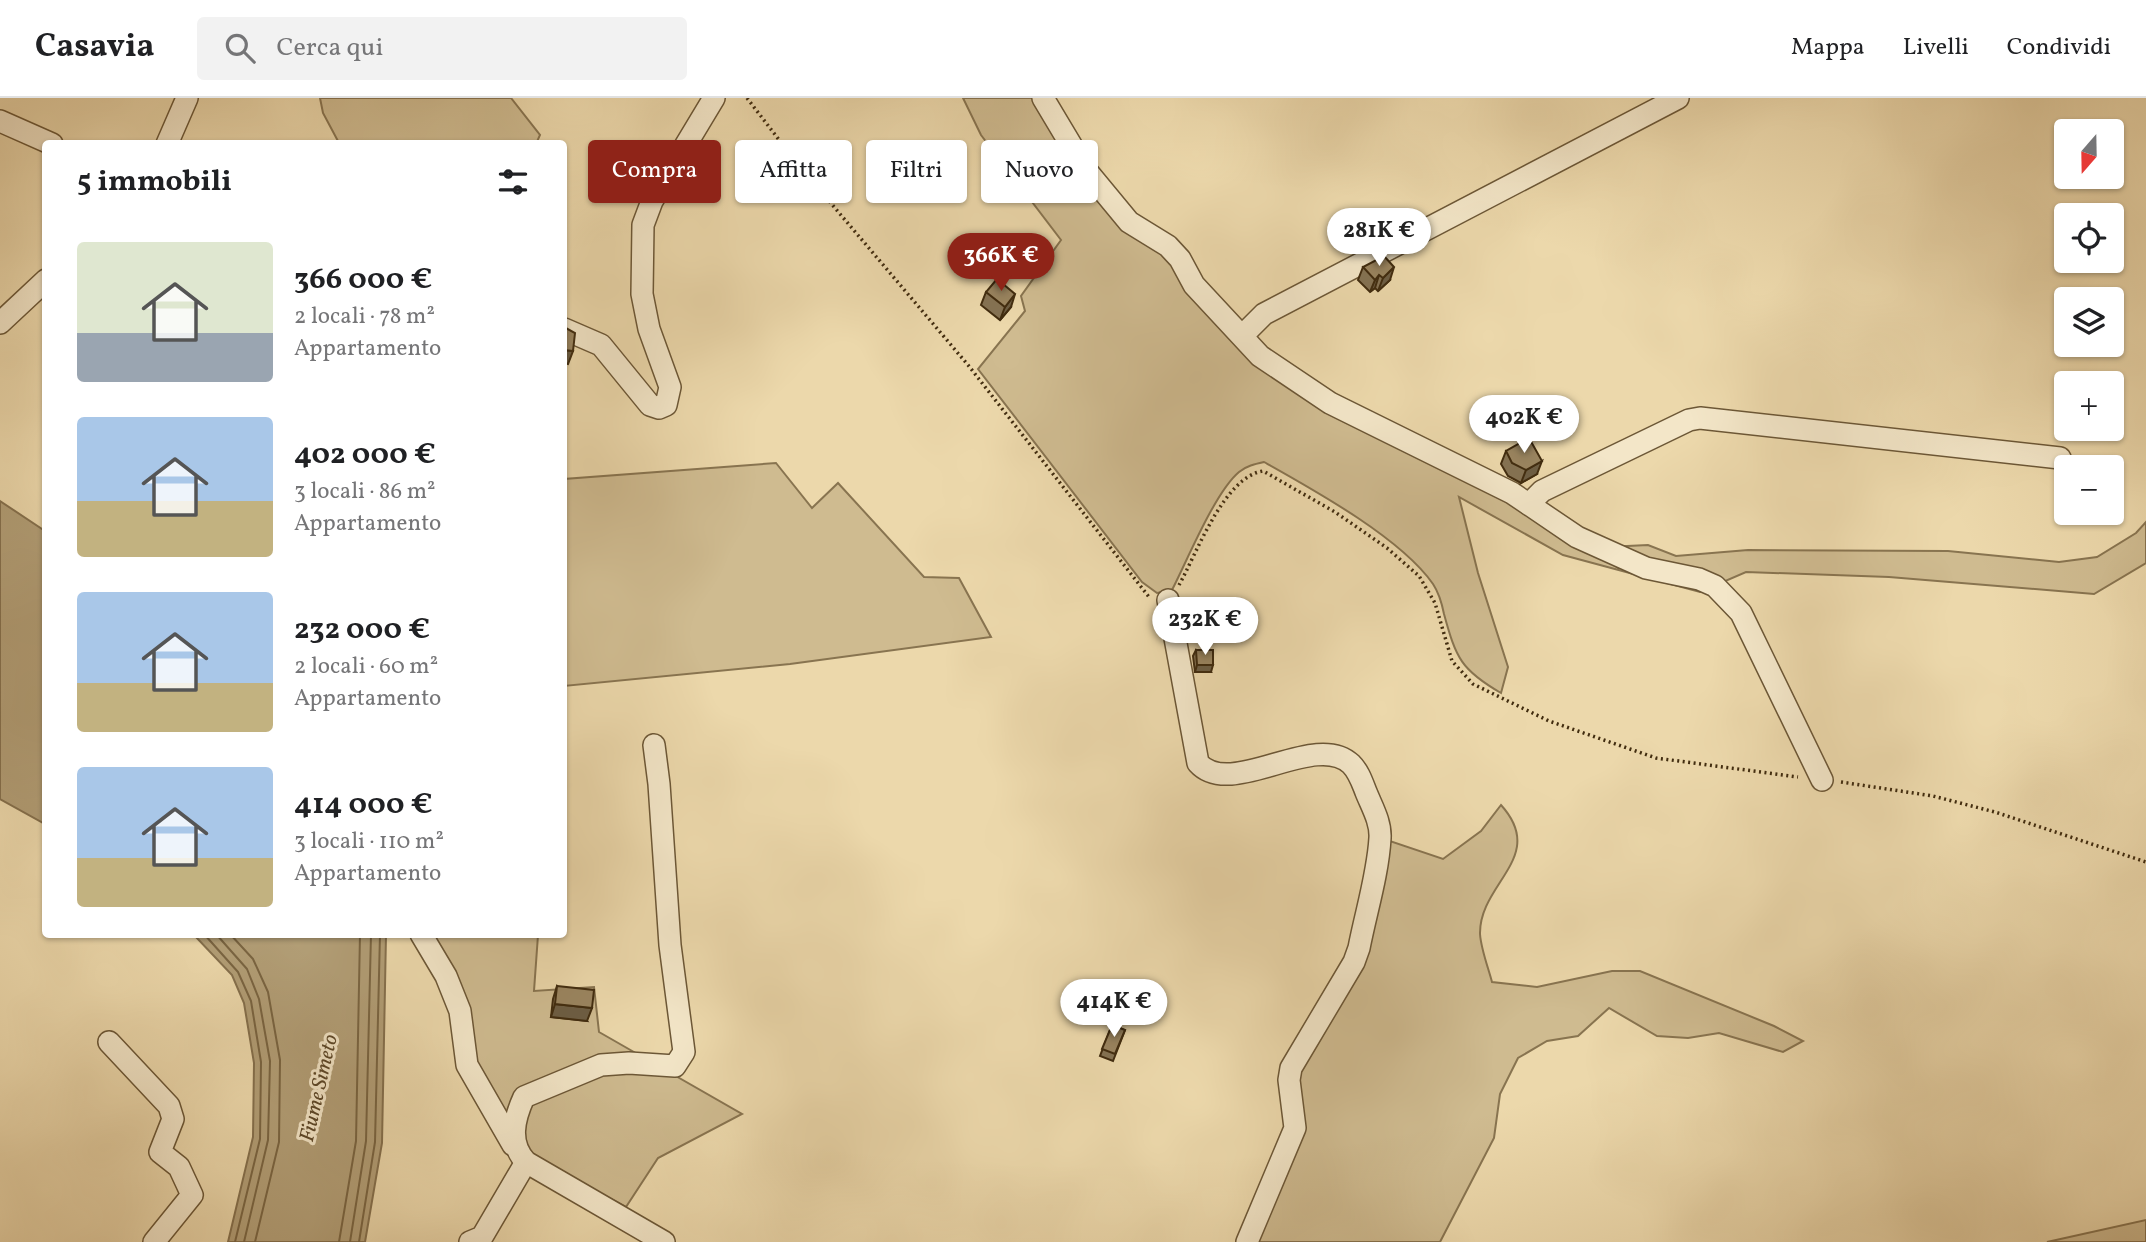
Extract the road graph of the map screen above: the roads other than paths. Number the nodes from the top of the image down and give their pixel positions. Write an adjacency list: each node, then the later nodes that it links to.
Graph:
1 (187, 98): 7 (street)
2 (714, 98): 10 (street)
3 (1043, 98): 11 (street)
4 (1678, 98): 11 (street)
5 (0, 121): 6 (street)
6 (43, 140)
7 (169, 140)
8 (42, 284): 9 (street)
9 (0, 323)
10 (567, 330)
11 (1243, 335): 13 (street)
12 (2054, 456): 13 (street)
13 (1529, 504): 16 (street)
14 (1168, 600): 23 (street)
15 (653, 745): 19 (street)
16 (1822, 780)
17 (423, 938): 19 (street)
18 (109, 1042): 20 (street)
19 (522, 1158): 21 (street); 22 (street)
20 (154, 1242)
21 (470, 1242)
22 (664, 1242)
23 (1247, 1242)

